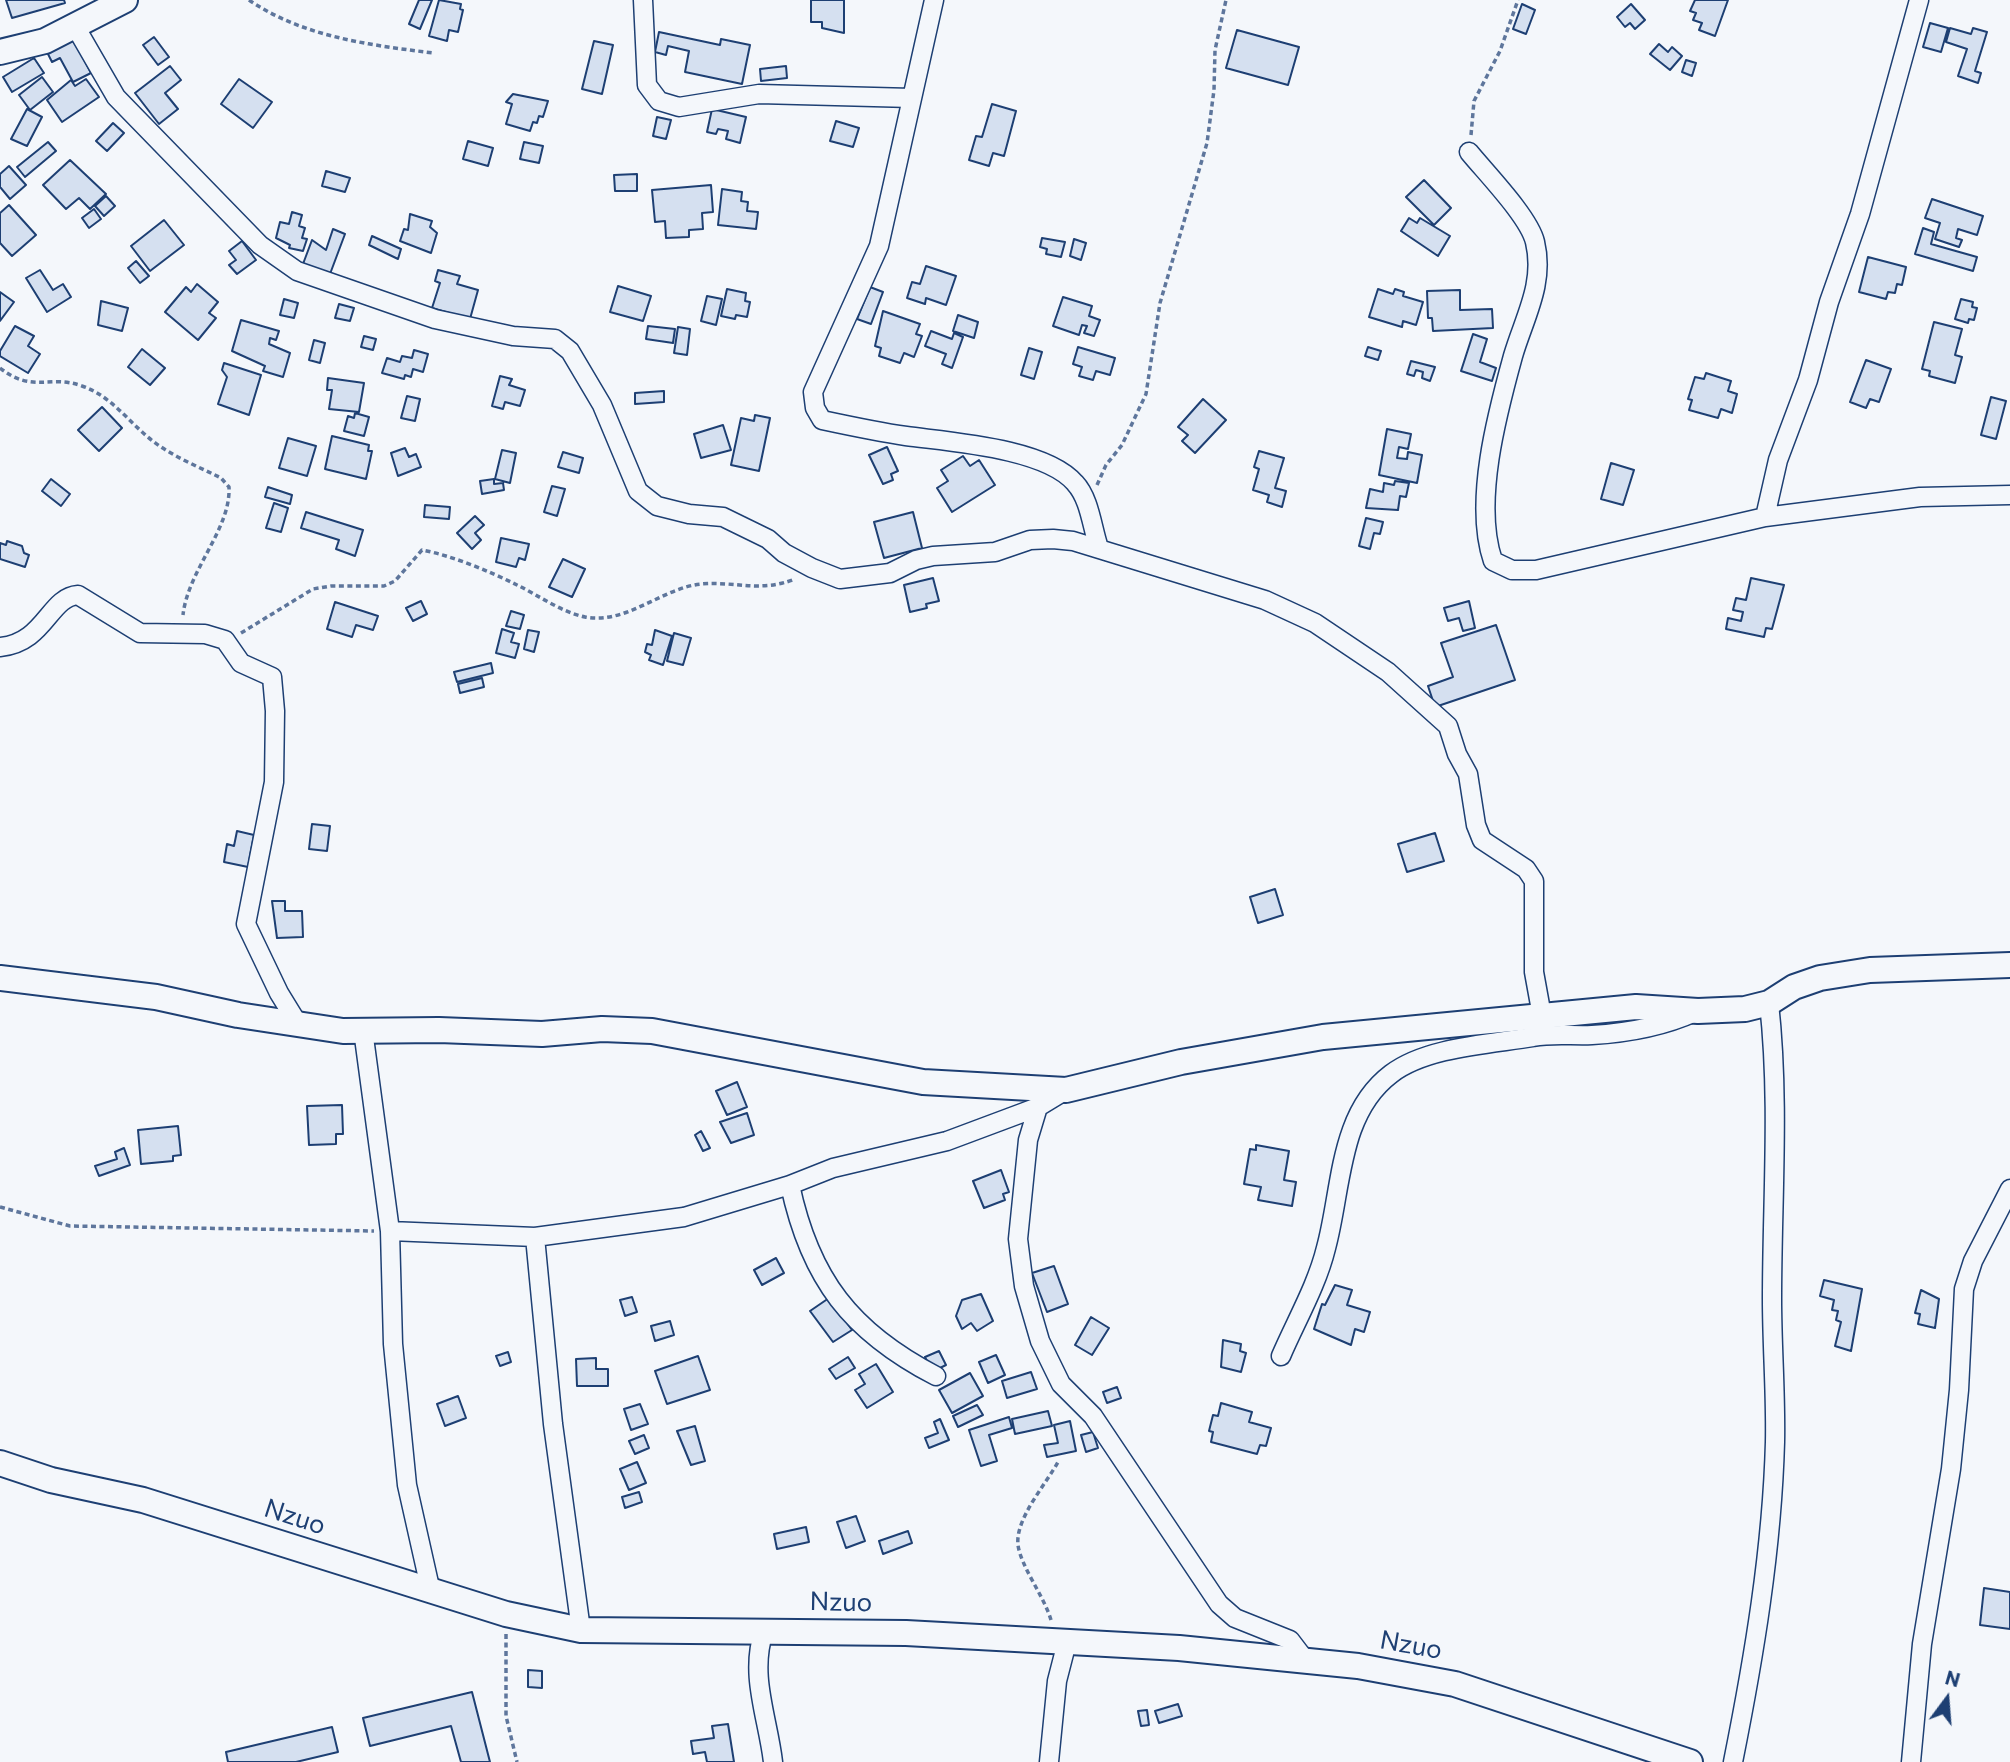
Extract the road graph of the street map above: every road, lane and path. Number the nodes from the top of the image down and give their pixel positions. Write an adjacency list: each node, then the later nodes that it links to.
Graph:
1 (125, 0): 8 (street)
2 (249, 0): 10 (path)
3 (643, 0): 11 (street)
4 (934, 0): 11 (street)
5 (1226, 0): 15 (path)
6 (1518, 0): 12 (path)
7 (1919, 0): 16 (street)
8 (75, 26): 9 (street); 18 (street)
9 (0, 52)
10 (433, 53)
11 (912, 98): 15 (street)
12 (1469, 152): 16 (street)
13 (0, 368): 19 (path)
14 (2010, 495): 16 (street)
15 (1086, 500): 17 (street)
16 (1765, 517)
17 (1099, 548): 18 (street); 26 (street)
18 (811, 568): 20 (path)
19 (181, 634): 20 (street); 21 (street)
20 (229, 644): 27 (street)
21 (0, 647)
22 (2010, 965): 24 (street)
23 (0, 978): 27 (street)
24 (1769, 1003): 25 (street); 50 (street)
25 (1698, 1011): 26 (street); 36 (street)
26 (1542, 1016): 29 (street)
27 (298, 1024): 28 (street)
28 (363, 1030): 29 (street); 34 (street)
29 (1066, 1090): 30 (street)
30 (1038, 1107): 31 (street); 45 (street)
31 (790, 1185): 35 (street); 37 (street)
32 (2010, 1189): 51 (street)
33 (0, 1207): 34 (path)
34 (390, 1231): 35 (street); 40 (street)
35 (536, 1237): 42 (street)
36 (1281, 1356)
37 (936, 1376)
38 (1058, 1462): 44 (path)
39 (0, 1463): 40 (street, Nzuo)
40 (431, 1592): 41 (street, Nzuo)
41 (506, 1614): 42 (street, Nzuo); 46 (path)
42 (581, 1630): 43 (street, Nzuo)
43 (764, 1631): 44 (street, Nzuo); 47 (street)
44 (1062, 1642): 45 (street, Nzuo); 48 (street)
45 (1306, 1661): 49 (street, Nzuo)
46 (517, 1762)
47 (774, 1762)
48 (1049, 1762)
49 (1690, 1762)
50 (1732, 1762)
51 (1911, 1762)

